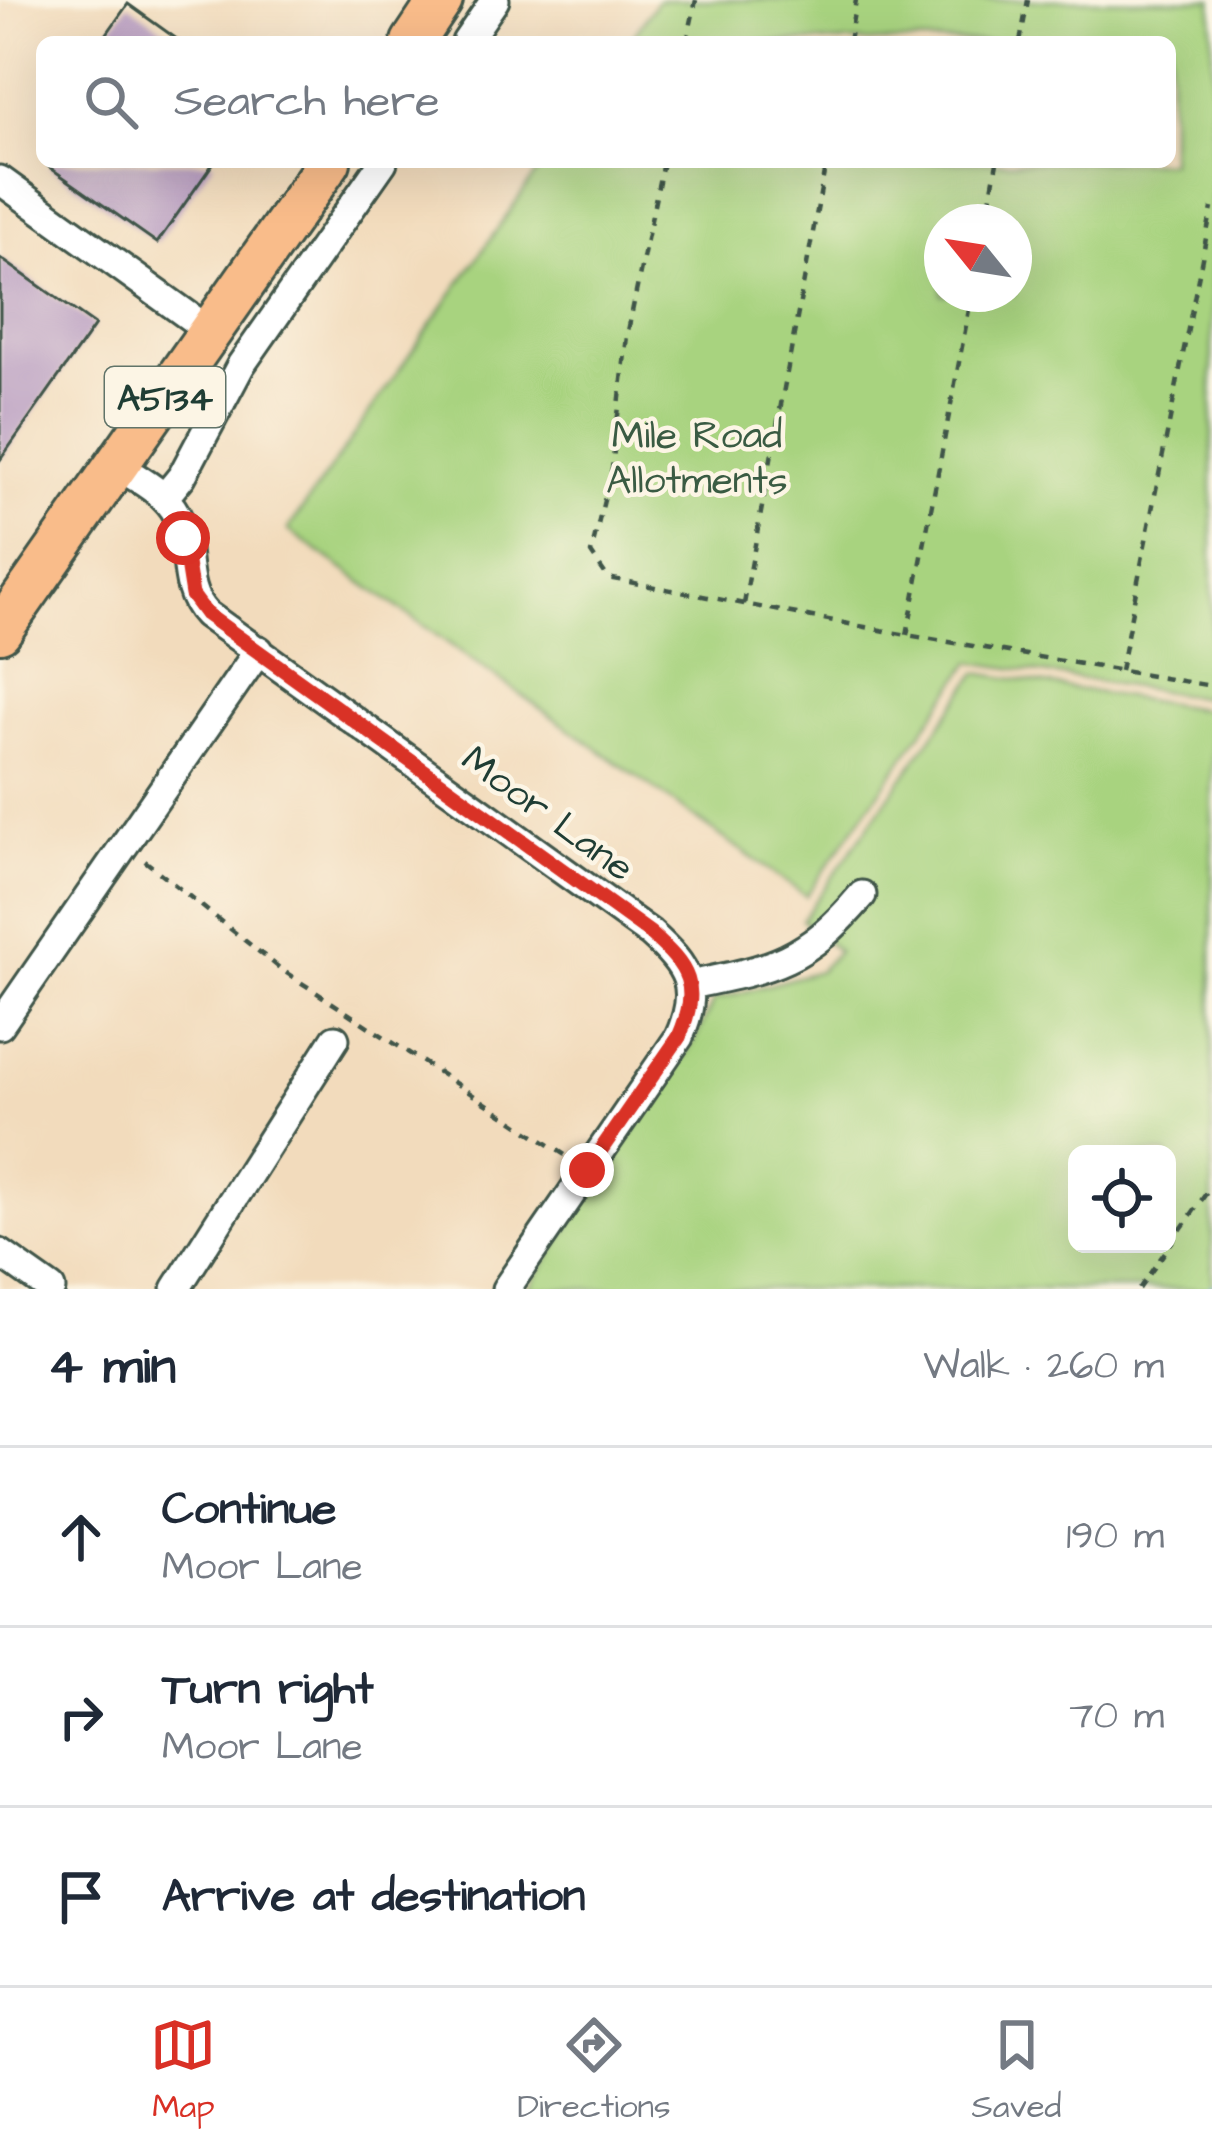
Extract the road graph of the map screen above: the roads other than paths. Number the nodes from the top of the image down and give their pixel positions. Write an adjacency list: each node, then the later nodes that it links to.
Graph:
1 (441, 0): 3 (main road)
2 (495, 0): 4 (street)
3 (417, 36)
4 (470, 36)
5 (325, 168): 8 (main road, A5134)
6 (379, 168): 10 (street)
7 (0, 180): 8 (street)
8 (211, 332): 9 (main road, A5134)
9 (117, 465): 10 (street); 11 (main road, A5134)
10 (164, 498): 12 (street, Moor Lane)
11 (0, 631)
12 (259, 650): 14 (street, Moor Lane); 15 (street)
13 (862, 895): 14 (street)
14 (689, 985): 20 (street)
15 (2, 1017)
16 (335, 1039): 19 (street)
17 (0, 1253): 18 (street)
18 (51, 1289)
19 (176, 1289)
20 (506, 1289)

